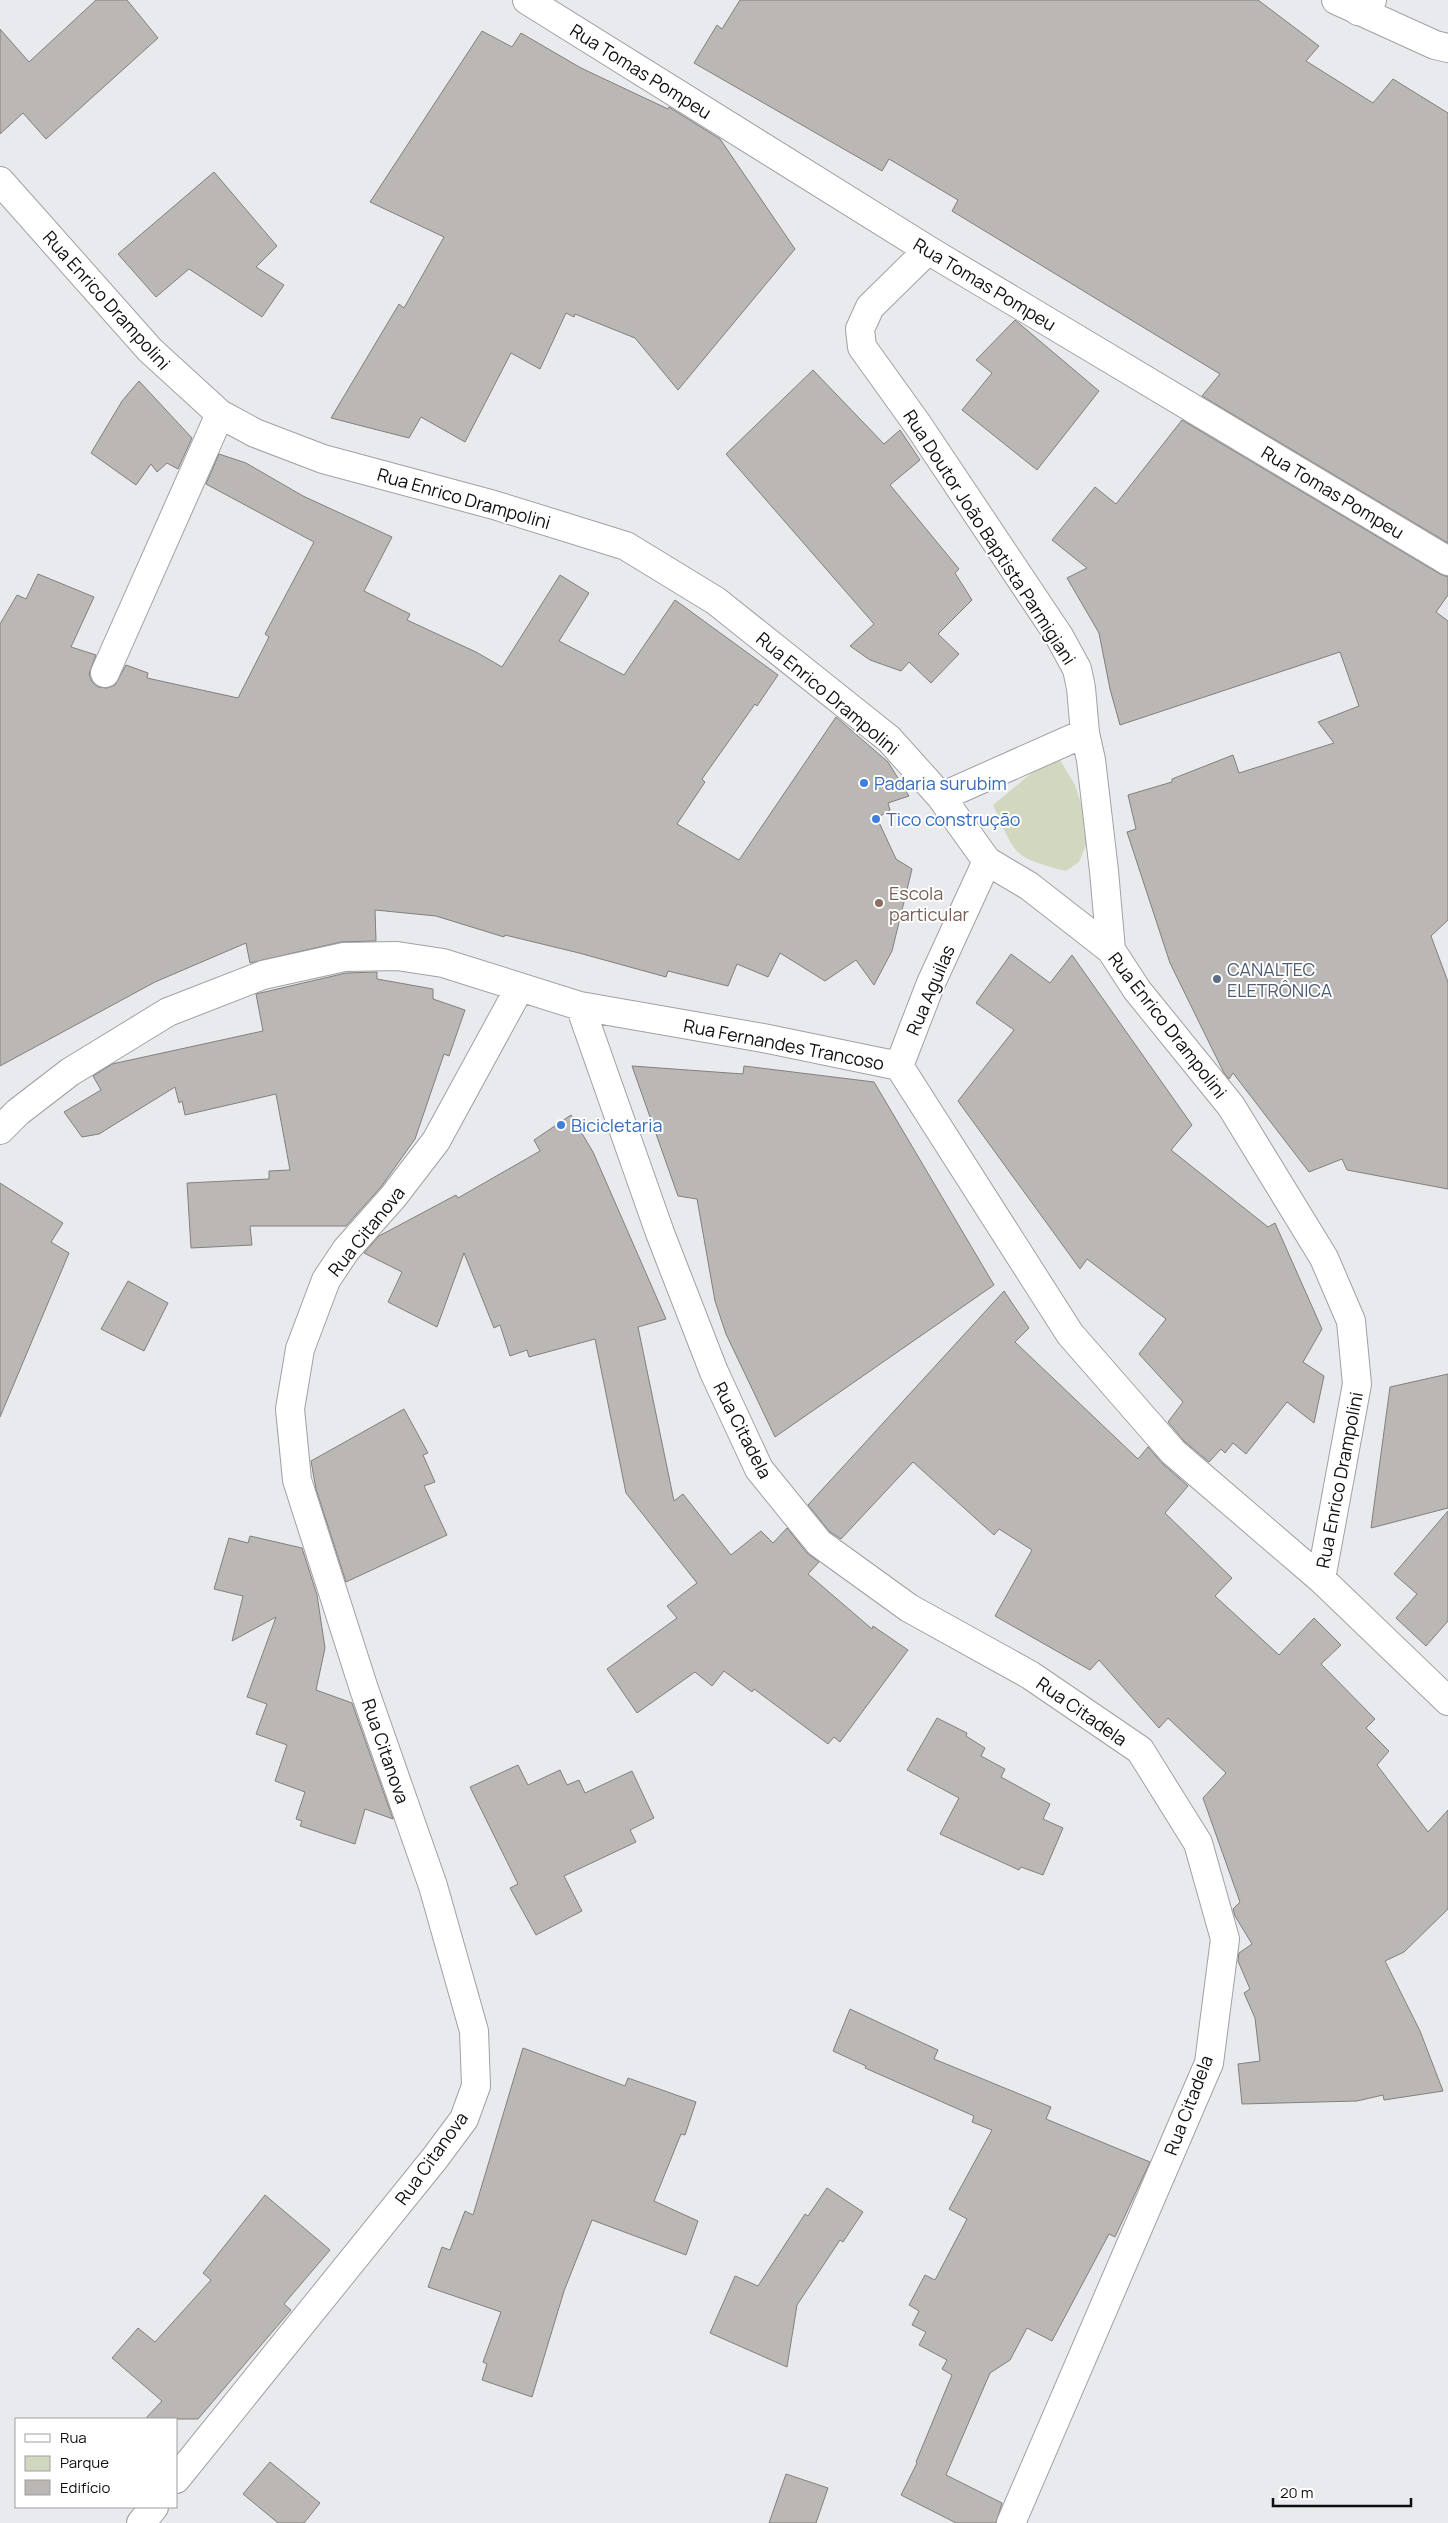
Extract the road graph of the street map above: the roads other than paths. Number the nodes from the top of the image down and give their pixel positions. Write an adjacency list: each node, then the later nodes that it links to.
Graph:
1 (527, 0): 5 (street, Rua Tomas Pompeu)
2 (1355, 4): 3 (street)
3 (1448, 48)
4 (0, 181): 6 (street, Rua Enrico Drampolini)
5 (928, 250): 7 (street, Rua Tomas Pompeu); 9 (street, Rua Doutor João Baptista Parmigiani)
6 (220, 414): 8 (street); 10 (street, Rua Enrico Drampolini)
7 (1448, 561)
8 (105, 673)
9 (1085, 733): 10 (street); 12 (street, Rua Doutor João Baptista Parmigiani)
10 (942, 797): 11 (street, Rua Enrico Drampolini)
11 (987, 860): 12 (street, Rua Enrico Drampolini); 15 (street, Rua Aguilas)
12 (1111, 950): 17 (street, Rua Enrico Drampolini)
13 (520, 987): 14 (street, Rua Fernandes Trancoso); 16 (street, Rua Fernandes Trancoso); 19 (street, Rua Citanova)
14 (580, 1006): 15 (street, Rua Fernandes Trancoso); 22 (street, Rua Citadela)
15 (899, 1066): 17 (street, Rua Fernandes Trancoso)
16 (0, 1130)
17 (1320, 1579): 18 (street, Rua Fernandes Trancoso)
18 (1448, 1701)
19 (178, 2477)
20 (153, 2508): 21 (street)
21 (141, 2523)
22 (1011, 2523)

